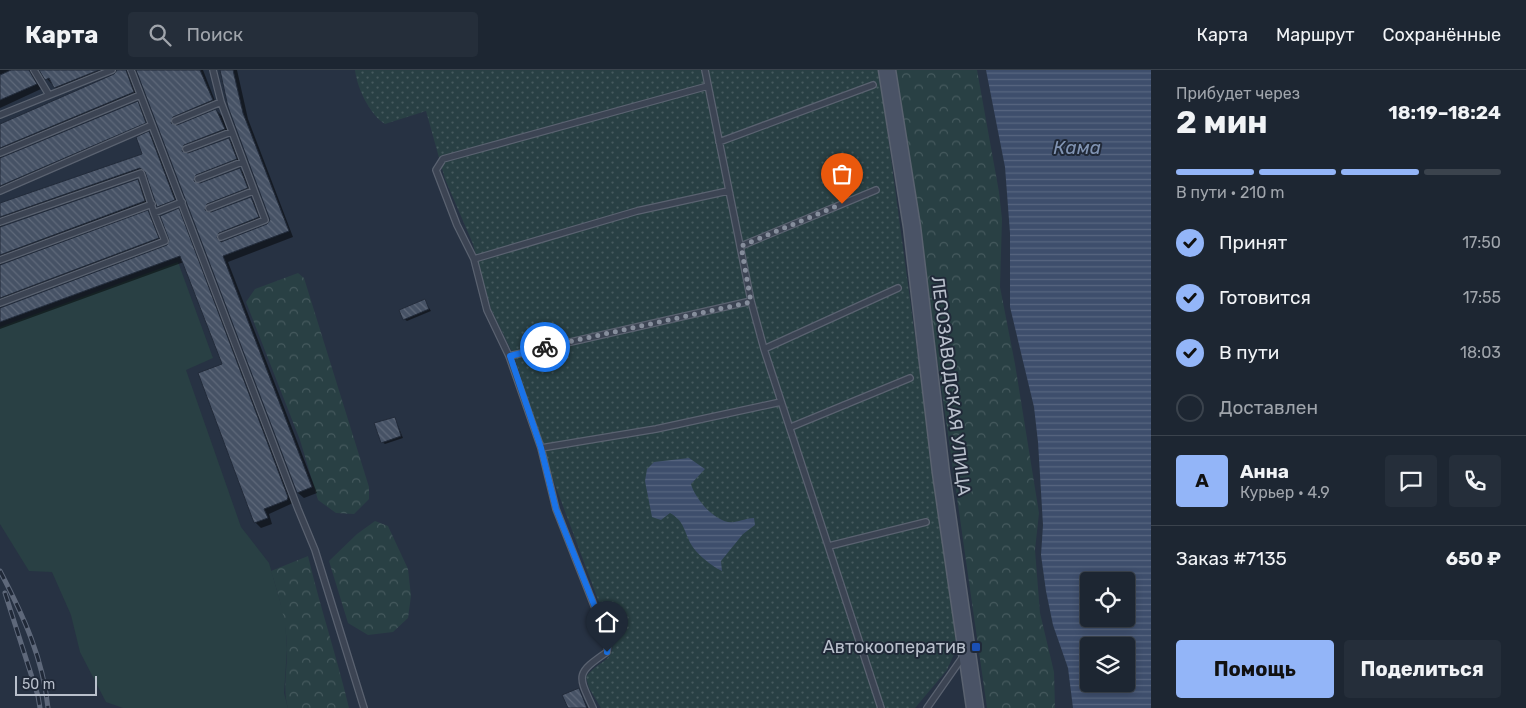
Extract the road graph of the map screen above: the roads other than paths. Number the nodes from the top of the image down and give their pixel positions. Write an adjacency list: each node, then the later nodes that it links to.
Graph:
1 (34, 70): 9 (lane)
2 (112, 70): 9 (lane)
3 (131, 70): 10 (lane)
4 (213, 70): 11 (lane)
5 (705, 70): 8 (lane)
6 (887, 70): 45 (street, ЛЕСОЗАВОДСКАЯ УЛИЦА)
7 (873, 85): 16 (lane)
8 (708, 86): 16 (lane); 33 (lane)
9 (49, 95): 12 (lane)
10 (140, 95): 14 (lane); 18 (lane)
11 (221, 102): 13 (lane); 15 (lane)
12 (0, 115)
13 (176, 121)
14 (152, 125): 22 (lane); 25 (lane)
15 (231, 132): 17 (lane); 19 (lane)
16 (719, 142): 24 (lane)
17 (186, 149)
18 (0, 154)
19 (242, 162): 20 (lane); 23 (lane)
20 (198, 179)
21 (876, 190): 31 (lane)
22 (0, 191)
23 (253, 191): 27 (lane); 30 (lane)
24 (728, 191): 31 (lane); 33 (lane)
25 (182, 202): 28 (lane); 46 (lane)
26 (152, 204): 28 (lane); 29 (lane); 32 (lane)
27 (209, 208)
28 (154, 212): 36 (lane)
29 (0, 222)
30 (221, 237)
31 (741, 246): 35 (lane)
32 (0, 260)
33 (474, 260): 38 (lane)
34 (898, 288): 37 (lane)
35 (751, 302): 37 (lane); 38 (lane)
36 (0, 303)
37 (764, 349): 40 (lane)
38 (510, 356): 42 (lane)
39 (910, 378): 41 (lane)
40 (781, 402): 41 (lane); 42 (lane)
41 (791, 427): 44 (lane)
42 (541, 448): 47 (lane)
43 (926, 522): 44 (lane)
44 (829, 546): 48 (lane)
45 (967, 651): 49 (lane); 50 (street, ЛЕСОЗАВОДСКАЯ УЛИЦА)
46 (364, 708)
47 (593, 708)
48 (881, 708)
49 (928, 708)
50 (975, 708)

